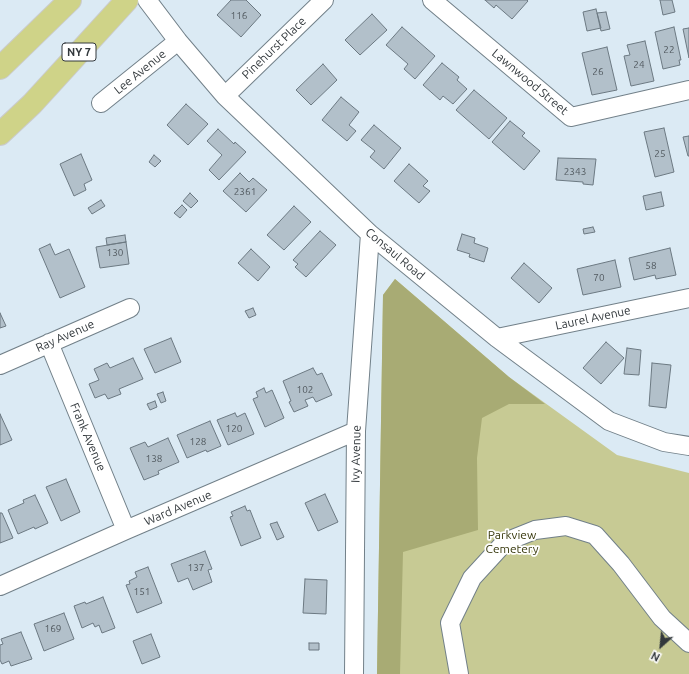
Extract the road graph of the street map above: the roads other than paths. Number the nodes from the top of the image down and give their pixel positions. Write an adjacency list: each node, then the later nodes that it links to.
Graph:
1 (70, 0): 7 (highway)
2 (127, 0): 11 (highway, NY 7)
3 (147, 0): 6 (street, Consaul Road)
4 (324, 0): 9 (street, Pinehurst Place)
5 (432, 0): 8 (street, Lawnwood Street)
6 (178, 41): 9 (street, Consaul Road); 10 (street, Lee Avenue)
7 (0, 68)
8 (689, 90)
9 (225, 96): 12 (street, Consaul Road)
10 (101, 103)
11 (0, 134)
12 (370, 234): 15 (street, Consaul Road); 18 (street, Ivy Avenue)
13 (689, 298): 15 (street, Laurel Avenue)
14 (130, 308): 16 (street, Ray Avenue)
15 (497, 338): 19 (street, Consaul Road)
16 (49, 343): 17 (street, Ray Avenue); 20 (street, Frank Avenue)
17 (0, 365)
18 (356, 431): 20 (street, Ward Avenue); 23 (street, Ivy Avenue)
19 (689, 446)
20 (126, 530): 21 (street, Ward Avenue)
21 (0, 586)
22 (689, 643): 24 (street)
23 (354, 674)
24 (459, 674)

